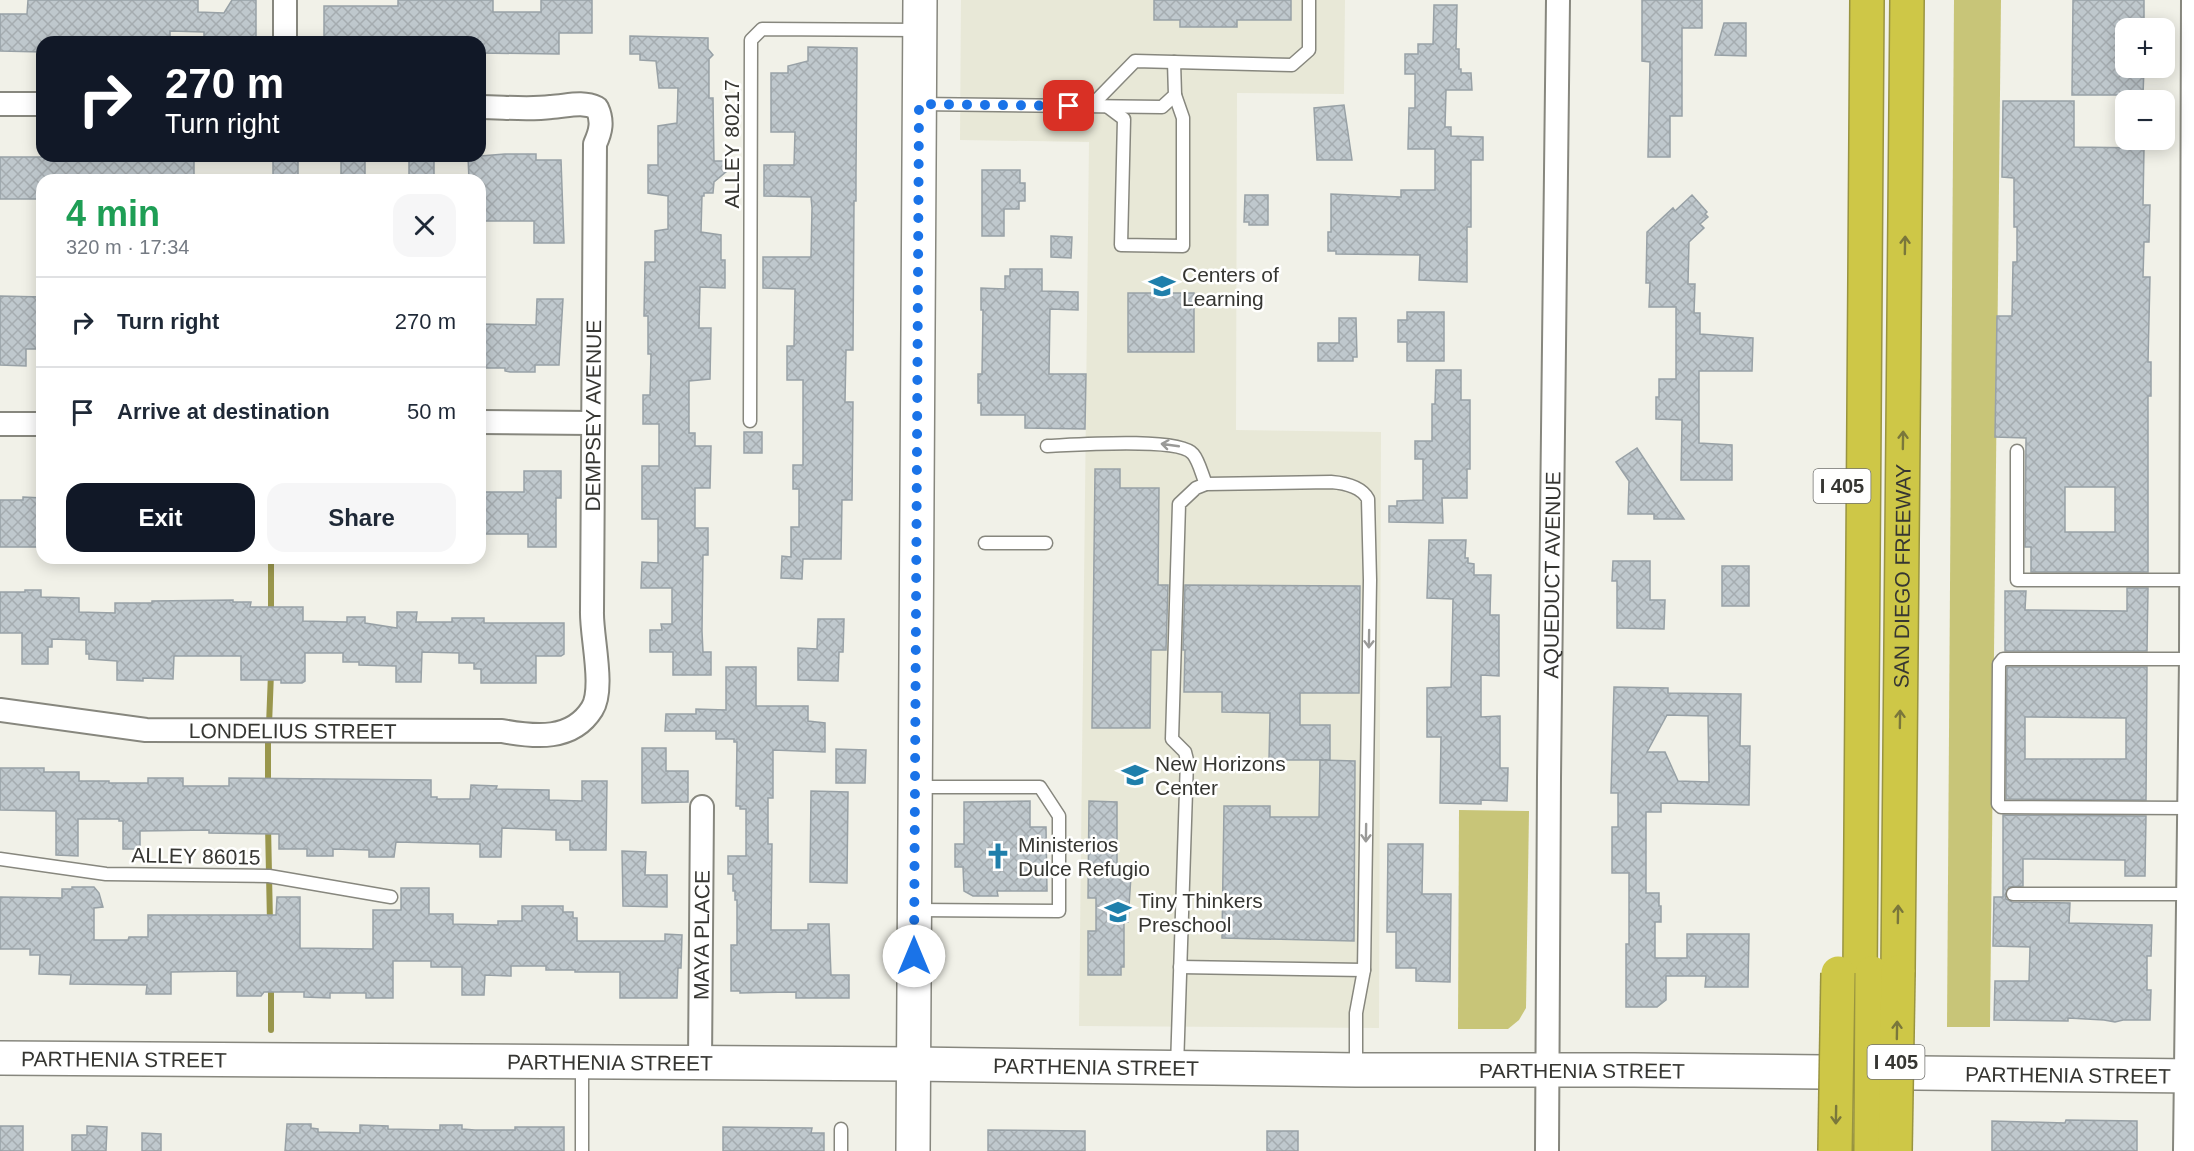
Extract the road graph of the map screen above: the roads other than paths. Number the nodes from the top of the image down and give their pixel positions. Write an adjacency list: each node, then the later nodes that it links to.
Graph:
1 (285, 0): 10 (street)
2 (1309, 0): 11 (lane)
3 (1558, 0): 52 (street, AQUEDUCT AVENUE)
4 (1845, 0): 45 (highway, SAN DIEGO FREEWAY / I 405)
5 (1867, 0): 45 (highway)
6 (1880, 0): 45 (highway)
7 (1907, 0): 45 (highway, SAN DIEGO FREEWAY / I 405, one-way to 7)
8 (2193, 0): 24 (street)
9 (920, 15): 15 (main road); 19 (lane, ALLEY 80217)
10 (285, 36)
11 (1174, 62): 12 (lane); 16 (lane)
12 (1175, 95): 18 (lane); 18 (lane)
13 (0, 104): 14 (street)
14 (36, 104)
15 (919, 104): 16 (lane); 34 (main road)
16 (1092, 106): 18 (lane)
17 (486, 107): 21 (street, DEMPSEY AVENUE)
18 (1107, 107)
19 (750, 421)
20 (486, 422): 21 (street)
21 (592, 423): 33 (street, DEMPSEY AVENUE)
22 (0, 424): 23 (street)
23 (36, 424)
24 (2193, 424): 30 (street)
25 (1047, 446): 27 (lane, one-way to 25)
26 (2017, 451): 30 (lane)
27 (1206, 484): 43 (lane); 44 (lane, one-way to 44)
28 (985, 543): 29 (lane)
29 (1046, 543)
30 (2190, 580): 31 (street)
31 (2191, 659): 36 (street); 36 (lane)
32 (0, 710): 33 (street, LONDELIUS STREET)
33 (584, 721)
34 (915, 787): 42 (main road); 42 (lane)
35 (702, 807): 48 (street, MAYA PLACE)
36 (2189, 808): 37 (street)
37 (2192, 836): 41 (street)
38 (0, 859): 40 (lane, ALLEY 86015)
39 (2013, 894): 41 (lane)
40 (391, 897)
41 (2190, 902): 53 (street)
42 (915, 910): 49 (main road)
43 (1180, 967): 44 (lane); 50 (lane)
44 (1364, 970): 51 (lane)
45 (1867, 973): 59 (highway, SAN DIEGO FREEWAY / I 405, one-way to 59, bridge); 60 (highway); 61 (highway, bridge); 62 (highway, SAN DIEGO FREEWAY / I 405, one-way to 45, bridge)
46 (0, 1058): 47 (main road, PARTHENIA STREET)
47 (582, 1062): 48 (main road, PARTHENIA STREET); 55 (lane)
48 (700, 1063): 49 (main road, PARTHENIA STREET)
49 (914, 1064): 50 (main road, PARTHENIA STREET); 57 (main road)
50 (1177, 1068): 51 (main road, PARTHENIA STREET)
51 (1356, 1070): 52 (main road, PARTHENIA STREET)
52 (1546, 1071): 53 (main road, PARTHENIA STREET); 58 (street, AQUEDUCT AVENUE)
53 (2189, 1076): 63 (street)
54 (841, 1129): 56 (lane)
55 (582, 1151)
56 (841, 1151)
57 (913, 1151)
58 (1547, 1151)
59 (1835, 1151)
60 (1858, 1151)
61 (1871, 1151)
62 (1895, 1151)
63 (2185, 1151)

